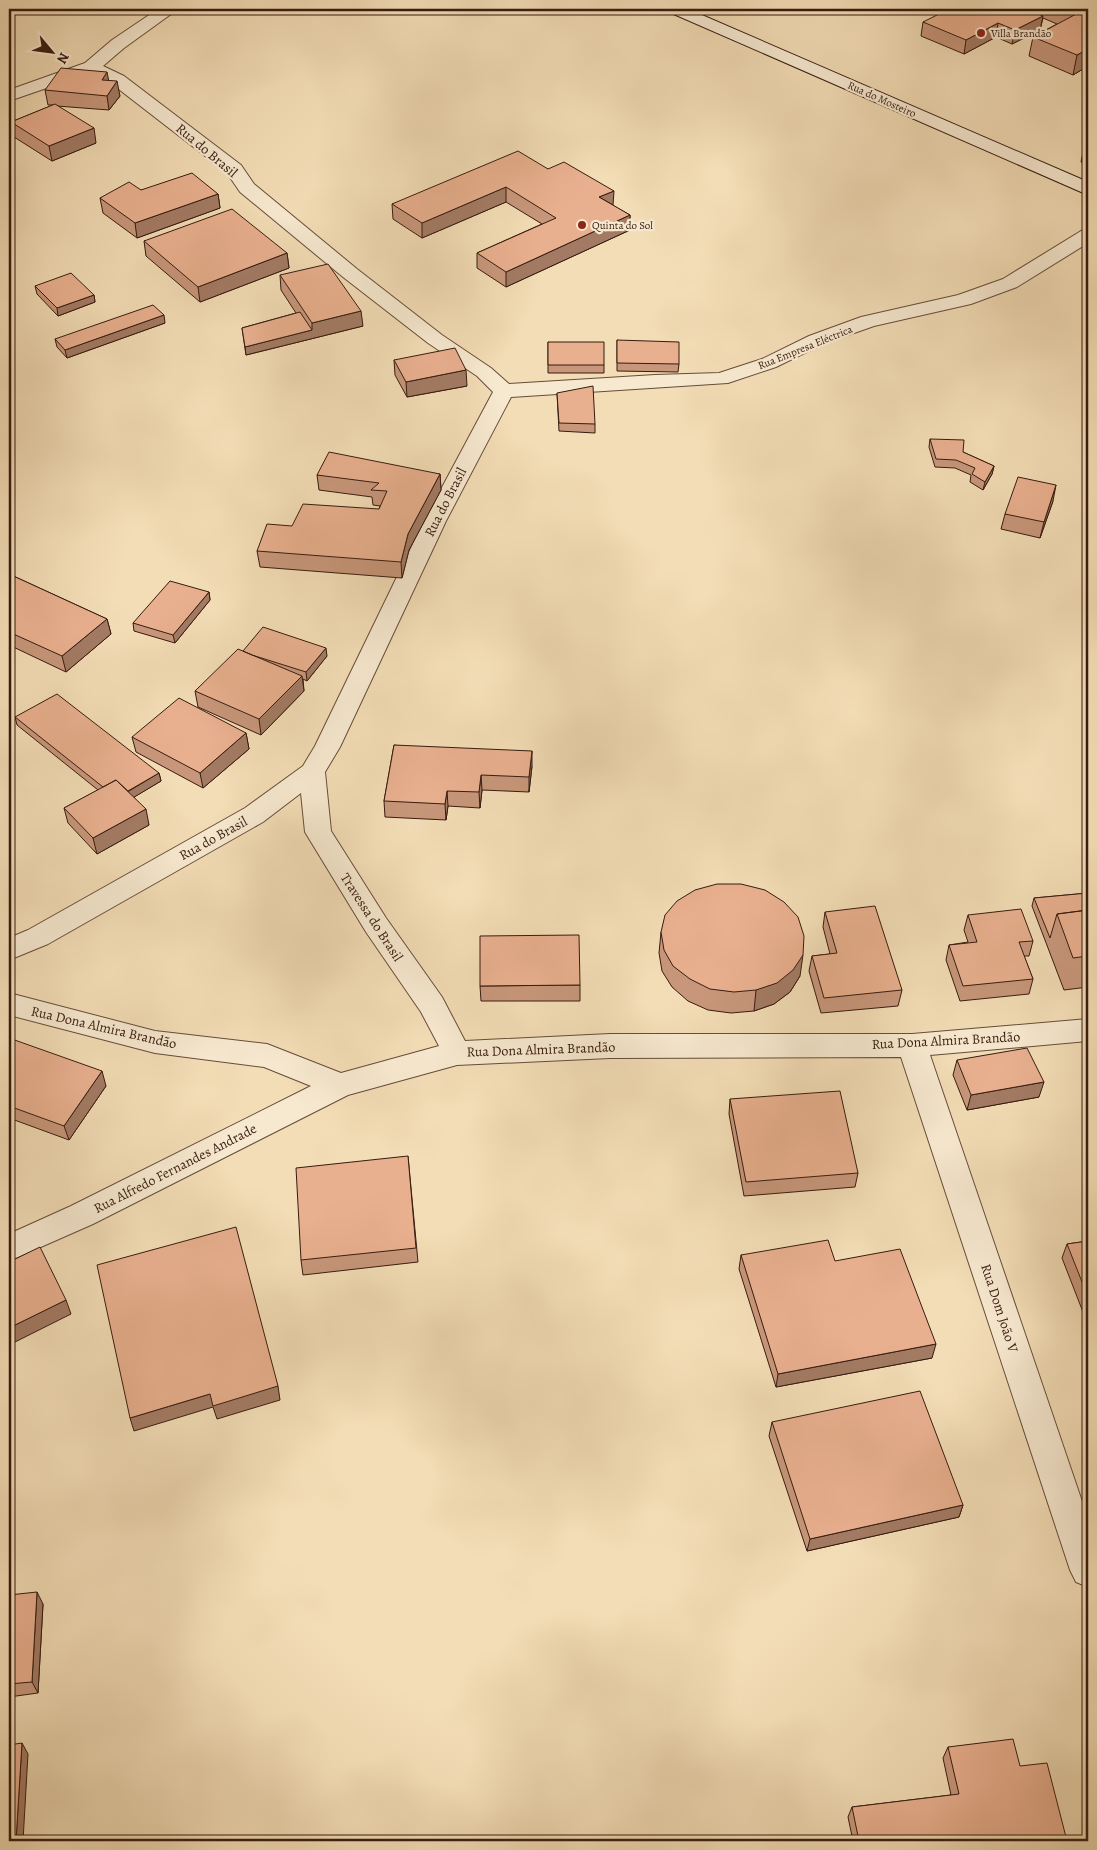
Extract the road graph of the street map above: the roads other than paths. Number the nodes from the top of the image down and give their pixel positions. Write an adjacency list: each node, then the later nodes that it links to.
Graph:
1 (170, 9): 3 (street)
2 (675, 9): 5 (street, Rua do Mosteiro)
3 (91, 67): 4 (street); 7 (street, Rua do Brasil)
4 (9, 96)
5 (1088, 189)
6 (1088, 236): 7 (street, Rua Empresa Eléctrica)
7 (504, 391): 8 (street, Rua do Brasil)
8 (312, 772): 9 (street, Rua do Brasil); 13 (street, Travessa do Brasil)
9 (9, 949)
10 (9, 1004): 14 (street, Rua Dona Almira Brandão)
11 (1088, 1030): 12 (street, Rua Dona Almira Brandão)
12 (912, 1045): 13 (street, Rua Dona Almira Brandão); 16 (street, Rua Dom João V)
13 (457, 1053): 14 (street, Rua Dona Almira Brandão)
14 (340, 1085): 15 (street, Rua Alfredo Fernandes Andrade)
15 (9, 1248)
16 (1085, 1556)

